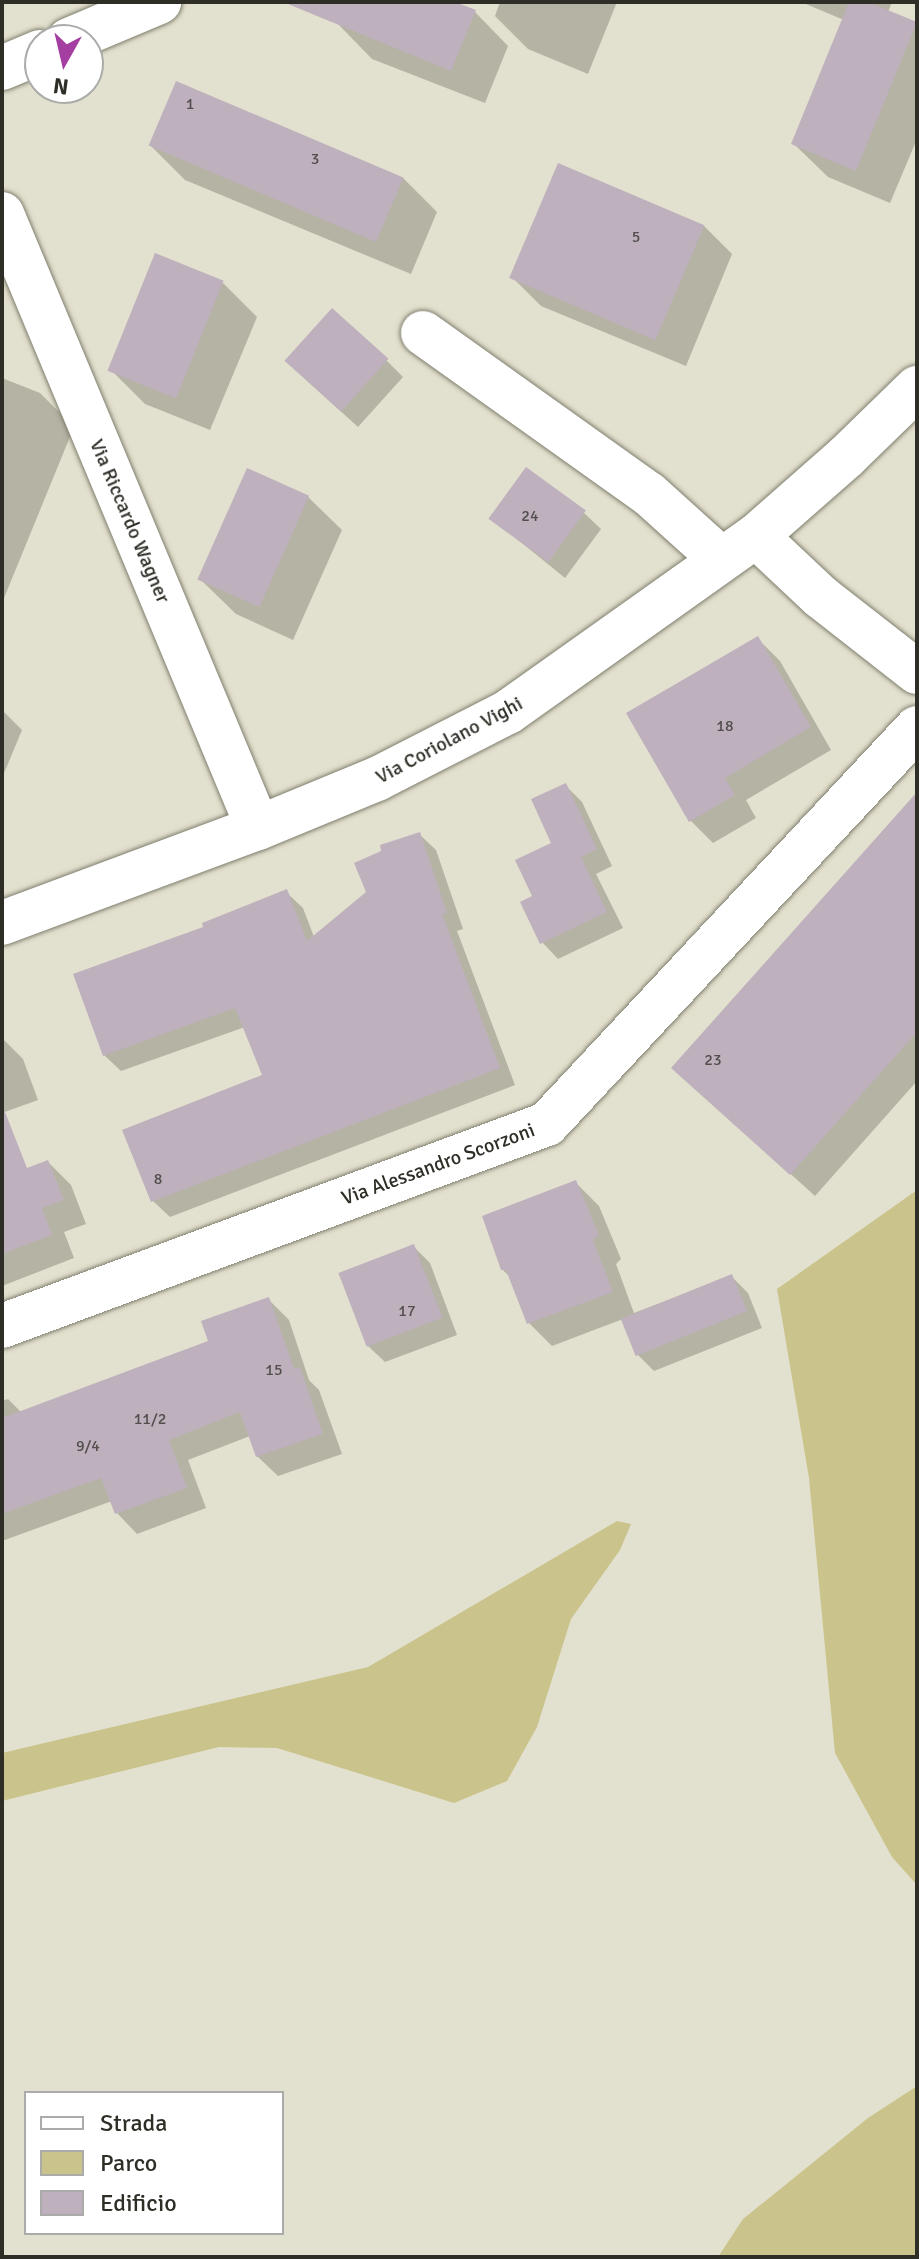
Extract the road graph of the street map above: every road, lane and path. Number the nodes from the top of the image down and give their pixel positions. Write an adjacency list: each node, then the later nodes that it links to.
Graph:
1 (159, 2): 2 (street)
2 (104, 25)
3 (24, 59): 4 (street)
4 (2, 68)
5 (2, 214): 11 (street, Via Riccardo Wagner)
6 (423, 333): 8 (street)
7 (917, 388): 8 (street, Via Coriolano Vighi)
8 (738, 548): 9 (street); 11 (street, Via Coriolano Vighi)
9 (917, 672)
10 (917, 728): 13 (street, Via Alessandro Scorzoni)
11 (258, 828): 12 (street, Via Coriolano Vighi)
12 (2, 923)
13 (2, 1326)

